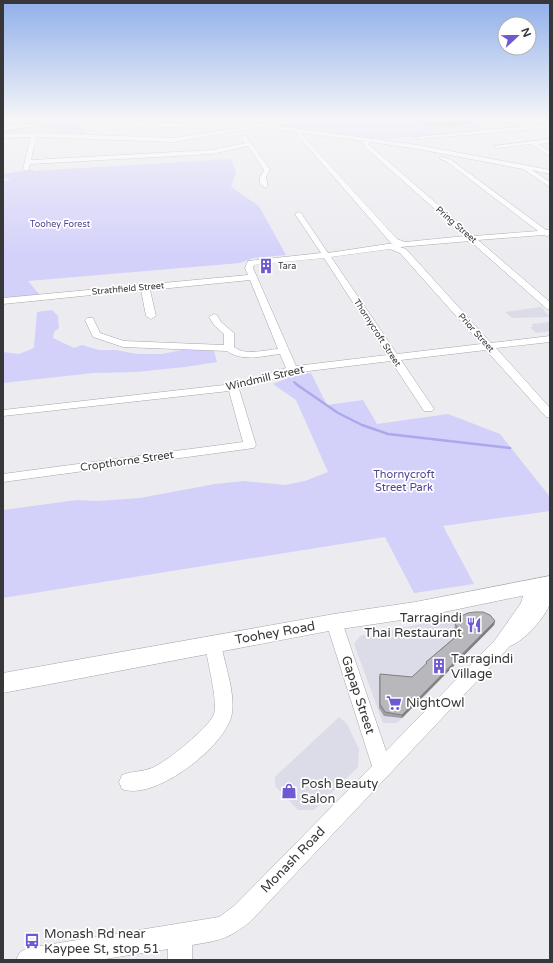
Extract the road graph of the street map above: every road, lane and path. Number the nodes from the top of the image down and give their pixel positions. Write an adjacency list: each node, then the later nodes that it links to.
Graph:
1 (263, 165): 11 (street)
2 (324, 165): 16 (street, Prior Street)
3 (388, 165): 15 (street, Pring Street)
4 (452, 165): 12 (street)
5 (508, 165): 7 (street)
6 (511, 165): 7 (street)
7 (527, 168): 9 (street); 10 (street)
8 (454, 170): 12 (street)
9 (550, 172)
10 (548, 185)
11 (265, 186)
12 (483, 186): 14 (street)
13 (299, 214): 18 (street, Thornycroft Street)
14 (548, 234): 15 (street)
15 (472, 239): 17 (street); 22 (street, Pring Street)
16 (392, 245): 17 (street, Prior Street); 18 (street)
17 (404, 247): 27 (street, Prior Street)
18 (326, 255): 19 (street); 30 (street, Thornycroft Street)
19 (253, 277): 20 (street, Strathfield Street); 29 (street)
20 (145, 288): 21 (street, Strathfield Street); 23 (street)
21 (3, 301)
22 (550, 306)
23 (151, 316)
24 (214, 317): 28 (street)
25 (90, 320): 28 (street)
26 (550, 339): 27 (street, Windmill Street)
27 (488, 347): 30 (street, Windmill Street); 35 (street, Prior Street)
28 (229, 348): 29 (street)
29 (284, 351): 31 (street)
30 (394, 358): 31 (street, Windmill Street); 33 (street, Thornycroft Street)
31 (292, 370): 32 (street, Windmill Street)
32 (233, 387): 34 (street, Windmill Street); 36 (street, Cropthorne Street)
33 (428, 410)
34 (3, 414)
35 (550, 415)
36 (3, 478)
37 (546, 586): 38 (main road, Toohey Road); 41 (street, Monash Road)
38 (334, 622): 39 (main road, Toohey Road); 41 (street, Gapap Street)
39 (212, 644): 40 (main road, Toohey Road); 42 (street)
40 (3, 683)
41 (382, 767): 43 (street, Monash Road)
42 (129, 782)
43 (180, 936): 44 (street, Monash Road); 45 (street)
44 (28, 960)
45 (180, 960)

